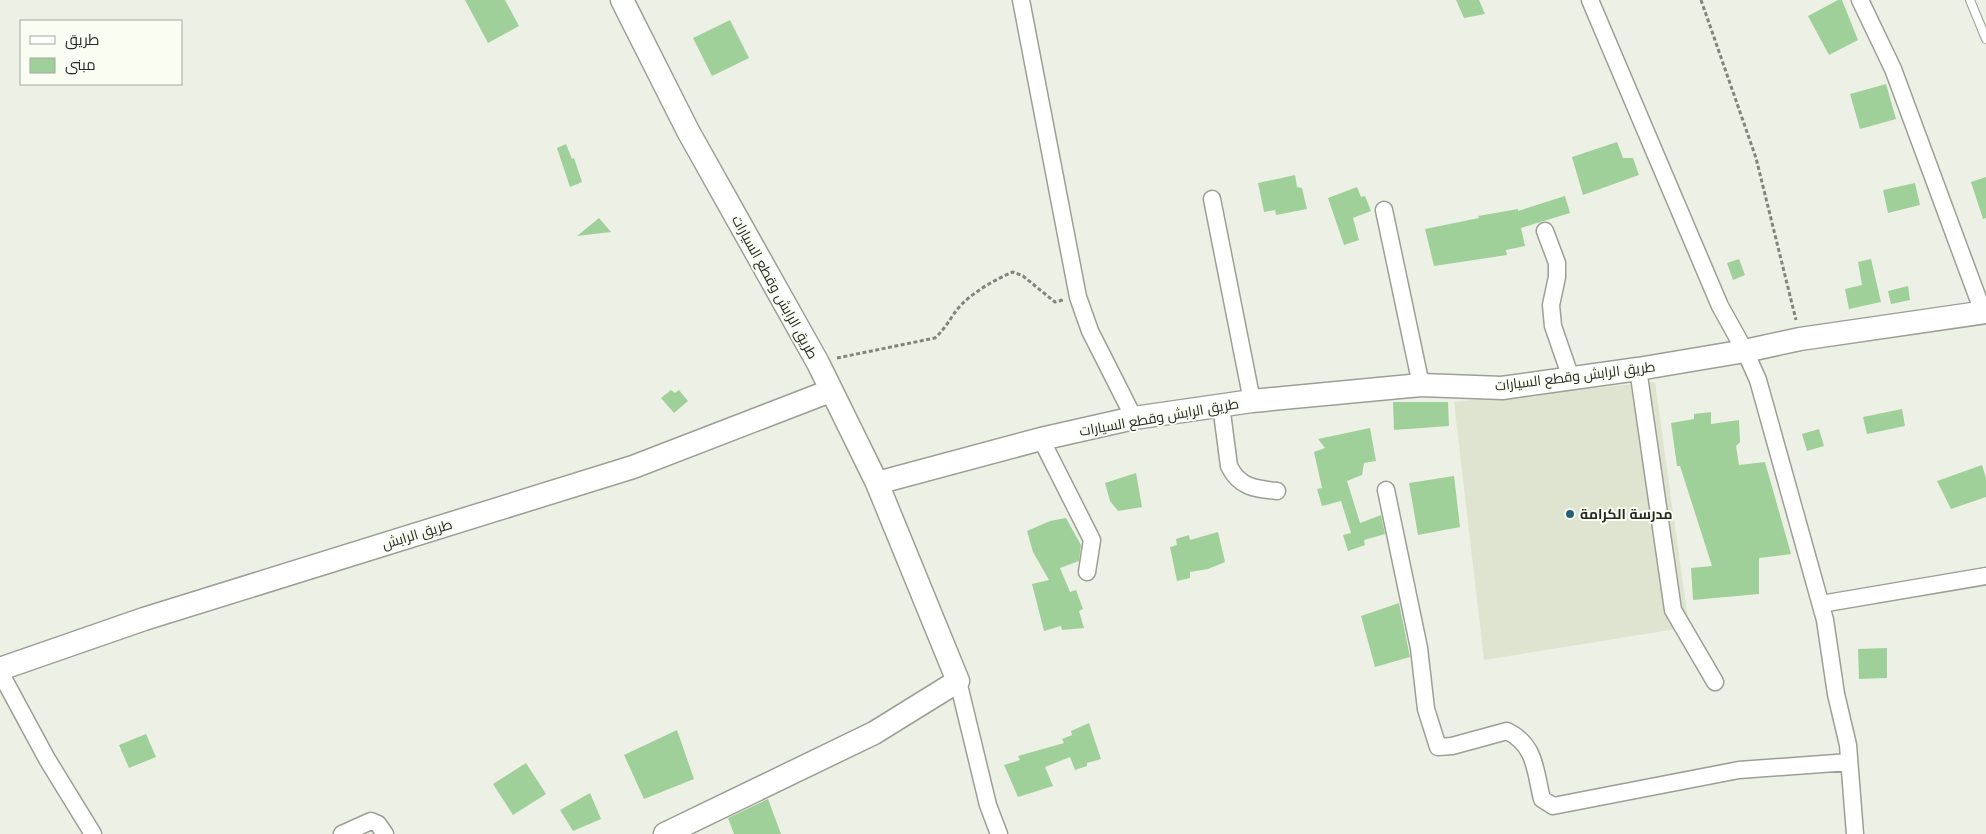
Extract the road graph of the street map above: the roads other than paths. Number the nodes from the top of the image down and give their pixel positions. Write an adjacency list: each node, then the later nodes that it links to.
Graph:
1 (622, 0): 15 (main road, طريق الرابش وقطع السيارات)
2 (1021, 0): 18 (street)
3 (1590, 0): 11 (street)
4 (1860, 0): 10 (street)
5 (1970, 0): 6 (lane)
6 (1986, 39)
7 (1212, 199): 16 (street)
8 (1384, 210): 14 (street)
9 (1545, 231): 13 (street)
10 (1985, 312): 11 (main road, طريق الرابش وقطع السيارات)
11 (1745, 351): 12 (main road, طريق الرابش وقطع السيارات); 25 (street)
12 (1638, 369): 13 (main road, طريق الرابش وقطع السيارات); 28 (street)
13 (1571, 378): 14 (main road, طريق الرابش وقطع السيارات)
14 (1421, 385): 16 (main road, طريق الرابش وقطع السيارات)
15 (830, 391): 20 (main road, طريق الرابش وقطع السيارات); 26 (main road, طريق الرابش)
16 (1252, 401): 17 (main road, طريق الرابش وقطع السيارات)
17 (1221, 405): 18 (main road, طريق الرابش وقطع السيارات); 22 (street)
18 (1134, 418): 19 (main road, طريق الرابش وقطع السيارات)
19 (1040, 438): 20 (main road, طريق الرابش وقطع السيارات); 23 (street)
20 (877, 483): 27 (main road)
21 (1386, 490): 29 (street)
22 (1277, 492)
23 (1087, 572)
24 (1986, 576): 25 (street)
25 (1821, 604): 29 (street)
26 (0, 670): 30 (street)
27 (958, 682): 33 (main road); 34 (street)
28 (1714, 682)
29 (1849, 762): 35 (street)
30 (93, 834)
31 (342, 834): 32 (street)
32 (385, 834)
33 (665, 834)
34 (999, 834)
35 (1855, 834)

